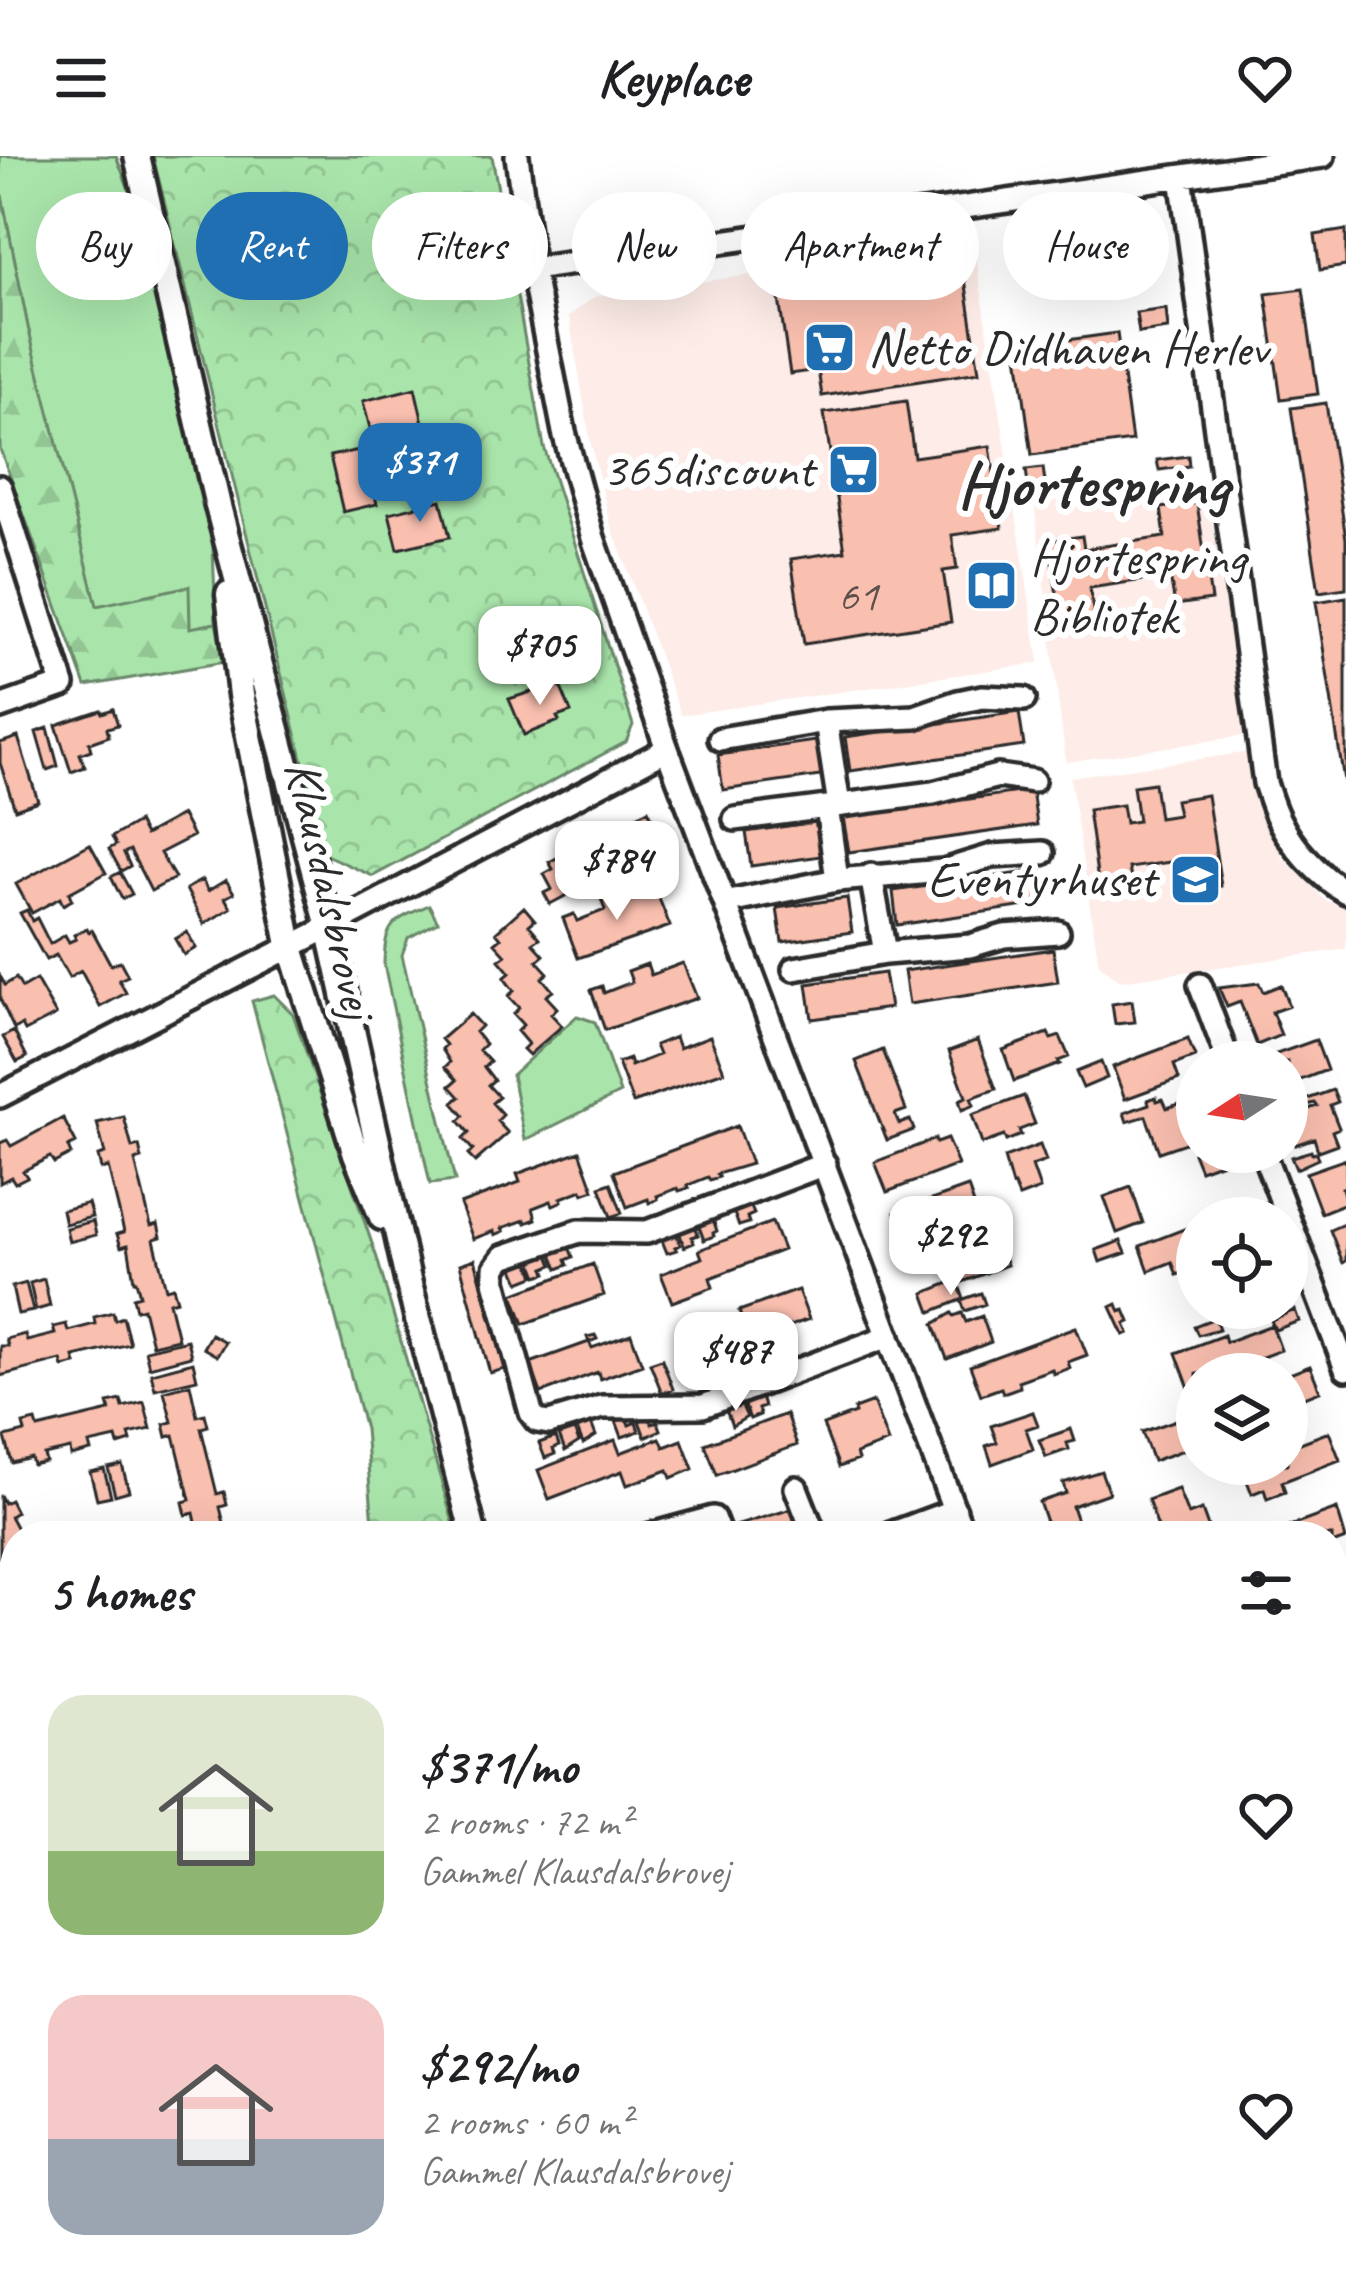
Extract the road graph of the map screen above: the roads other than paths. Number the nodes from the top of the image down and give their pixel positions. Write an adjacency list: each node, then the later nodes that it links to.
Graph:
1 (127, 156): 6 (street, Klausdalsbrovej)
2 (137, 156): 7 (street, Klausdalsbrovej)
3 (517, 156): 8 (street)
4 (1323, 156): 5 (street)
5 (1181, 177): 9 (street); 25 (street)
6 (141, 192)
7 (144, 192)
8 (522, 192)
9 (548, 266)
10 (169, 300): 13 (street, Klausdalsbrovej)
11 (538, 300): 18 (street)
12 (0, 487): 15 (street)
13 (218, 506): 27 (street, Klausdalsbrovej); 29 (street, Klausdalsbrovej)
14 (1024, 699): 16 (street)
15 (0, 707)
16 (826, 721): 17 (street); 20 (street)
17 (720, 739)
18 (667, 748): 26 (street); 27 (street)
19 (1034, 781): 20 (street)
20 (833, 806): 21 (street); 24 (street)
21 (735, 819)
22 (1043, 853): 23 (street)
23 (872, 875): 24 (street); 30 (street)
24 (837, 880): 26 (street)
25 (1346, 892)
26 (725, 903): 35 (street)
27 (328, 927): 29 (street); 37 (street, Klausdalsbrovej)
28 (1058, 932): 30 (street)
29 (290, 945): 34 (street); 37 (street, Klausdalsbrovej)
30 (885, 953): 31 (street)
31 (794, 969)
32 (1200, 985): 33 (street)
33 (1221, 1041)
34 (0, 1096)
35 (825, 1164): 38 (street); 38 (street)
36 (1271, 1173): 39 (street)
37 (408, 1280): 42 (street, Klausdalsbrovej)
38 (890, 1336): 41 (street)
39 (1346, 1369)
40 (796, 1488): 43 (street)
41 (955, 1510): 44 (street); 45 (street)
42 (470, 1521)
43 (809, 1521)
44 (925, 1521)
45 (959, 1521)

